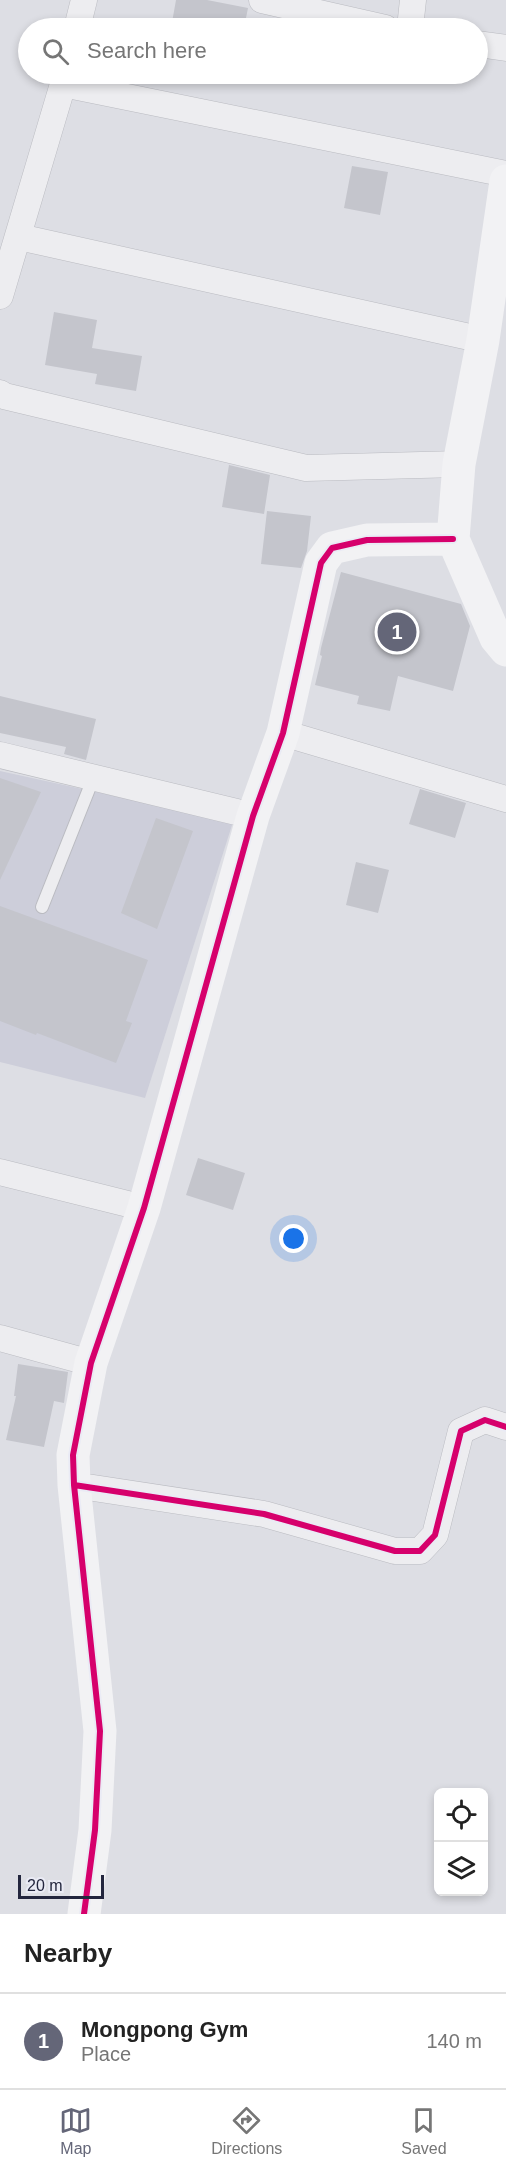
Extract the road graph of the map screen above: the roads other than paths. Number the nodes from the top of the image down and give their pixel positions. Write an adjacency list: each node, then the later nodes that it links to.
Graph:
1 (84, 0): 4 (street)
2 (262, 0): 5 (street)
3 (412, 0): 6 (street)
4 (80, 18)
5 (341, 18)
6 (411, 18)
7 (488, 46): 8 (street)
8 (506, 48)
9 (63, 84): 13 (street)
10 (87, 84): 11 (street)
11 (506, 174)
12 (506, 181): 15 (street)
13 (19, 237): 14 (street); 15 (street)
14 (1, 288)
15 (483, 340): 17 (street)
16 (0, 393): 17 (street)
17 (459, 464): 18 (street)
18 (453, 539): 19 (street); 20 (street)
19 (506, 650)
20 (283, 733): 23 (street); 24 (street)
21 (0, 755): 22 (street)
22 (93, 779): 24 (street); 25 (lane)
23 (506, 799)
24 (253, 816): 27 (street)
25 (42, 907)
26 (0, 1172): 27 (street)
27 (144, 1208): 29 (street)
28 (0, 1338): 29 (street)
29 (91, 1363): 31 (street)
30 (506, 1427): 31 (street)
31 (74, 1485): 32 (street)
32 (84, 1914)

